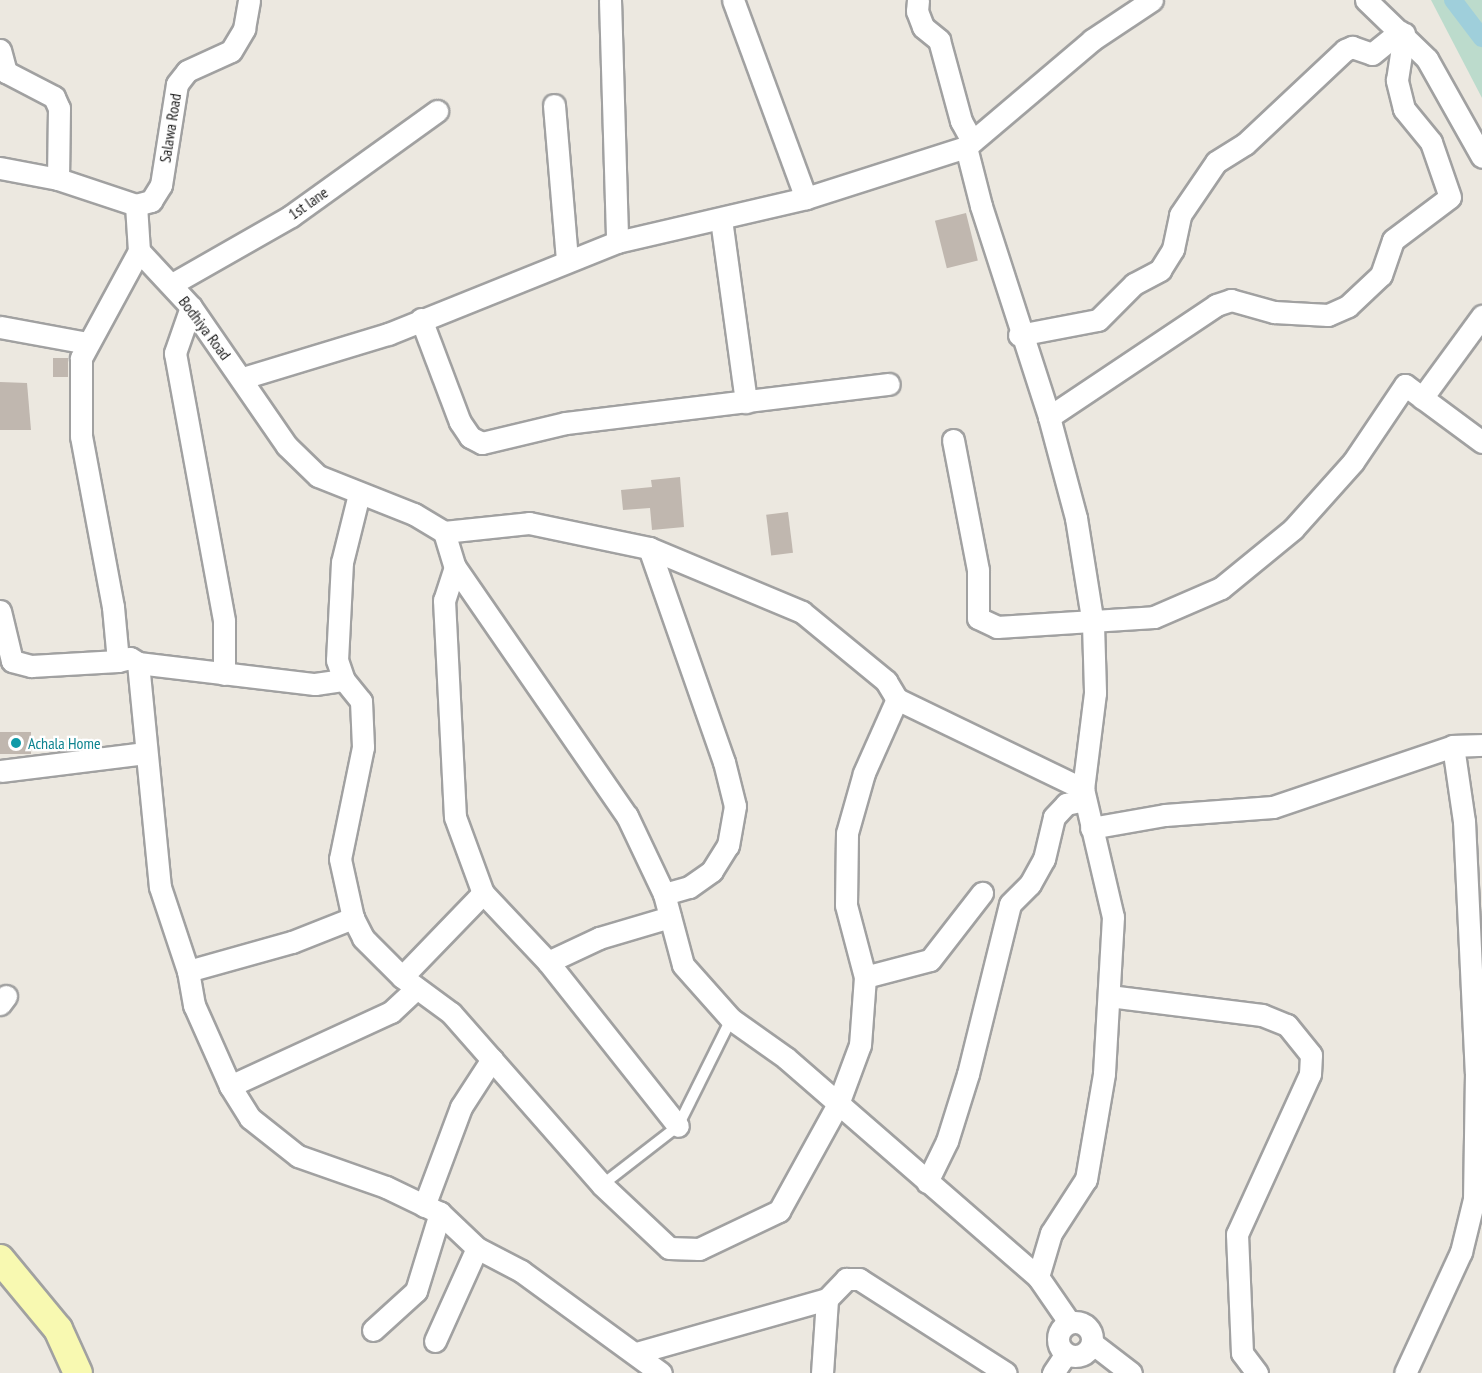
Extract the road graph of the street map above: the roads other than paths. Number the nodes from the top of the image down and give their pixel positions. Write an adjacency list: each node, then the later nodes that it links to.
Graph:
1 (249, 0): 16 (street, Salawa Road)
2 (610, 0): 18 (street)
3 (734, 0): 15 (street)
4 (918, 0): 11 (street)
5 (1152, 0): 11 (street)
6 (1366, 0): 7 (street)
7 (1402, 32): 12 (street); 26 (street); 32 (street)
8 (0, 50): 14 (street)
9 (554, 105): 20 (street)
10 (437, 111): 21 (street, 1st lane)
11 (969, 144): 15 (street); 26 (street)
12 (1482, 158)
13 (0, 168): 14 (street)
14 (58, 179): 16 (street)
15 (806, 198): 17 (street)
16 (136, 205): 19 (street)
17 (721, 219): 18 (street); 31 (street)
18 (616, 242): 20 (street)
19 (139, 251): 21 (street, Bodhiya Road); 27 (street)
20 (567, 259): 24 (street)
21 (172, 284): 22 (street, Bodhiya Road)
22 (190, 307): 28 (street, Bodhiya Road); 42 (street)
23 (1482, 316): 30 (street)
24 (421, 319): 28 (street); 31 (street)
25 (0, 327): 27 (street)
26 (1019, 335): 32 (street)
27 (87, 343): 41 (street)
28 (243, 378): 35 (street, Bodhiya Road)
29 (889, 384): 31 (street)
30 (1422, 398): 34 (street); 40 (street)
31 (746, 402)
32 (1048, 417): 40 (street)
33 (953, 440): 40 (street)
34 (1482, 442)
35 (359, 494): 36 (street, Bodhiya Road); 43 (street)
36 (444, 532): 37 (street); 38 (street)
37 (649, 548): 44 (street); 53 (street)
38 (455, 567): 51 (street); 53 (street)
39 (0, 611): 41 (street)
40 (1093, 624): 49 (street)
41 (128, 662): 42 (street); 47 (street)
42 (224, 674): 43 (street)
43 (344, 680): 55 (street)
44 (897, 699): 49 (street); 58 (street)
45 (1482, 745): 46 (street)
46 (1453, 746): 50 (street); 86 (street)
47 (145, 753): 48 (street); 57 (street)
48 (2, 771)
49 (1084, 794): 50 (street); 66 (street)
50 (1091, 828): 60 (street)
51 (483, 893): 56 (street); 59 (street)
52 (982, 893): 58 (street)
53 (664, 894): 54 (street)
54 (670, 917): 56 (street); 61 (street)
55 (353, 918): 57 (street); 59 (street)
56 (548, 962): 65 (street)
57 (188, 971): 63 (street)
58 (865, 977): 64 (street)
59 (410, 982): 62 (street); 63 (street)
60 (1109, 996): 71 (street); 85 (street)
61 (731, 1019): 64 (street); 65 (lane)
62 (492, 1059): 67 (street); 68 (street)
63 (230, 1086): 68 (street)
64 (838, 1104): 66 (street); 67 (street)
65 (678, 1126): 67 (lane)
66 (927, 1182): 71 (street)
67 (602, 1185)
68 (432, 1210): 69 (street); 74 (street)
69 (477, 1248): 75 (street); 77 (street)
70 (0, 1259): 79 (main road)
71 (1038, 1277): 73 (street)
72 (827, 1299): 77 (street); 81 (street); 82 (street)
73 (1069, 1322): 76 (street); 78 (street)
74 (373, 1330)
75 (435, 1341)
76 (1092, 1343): 78 (street); 84 (street)
77 (636, 1353): 80 (street)
78 (1066, 1354): 83 (street)
79 (78, 1373)
80 (661, 1373)
81 (822, 1373)
82 (1006, 1373)
83 (1053, 1373)
84 (1131, 1373)
85 (1257, 1373)
86 (1405, 1373)

